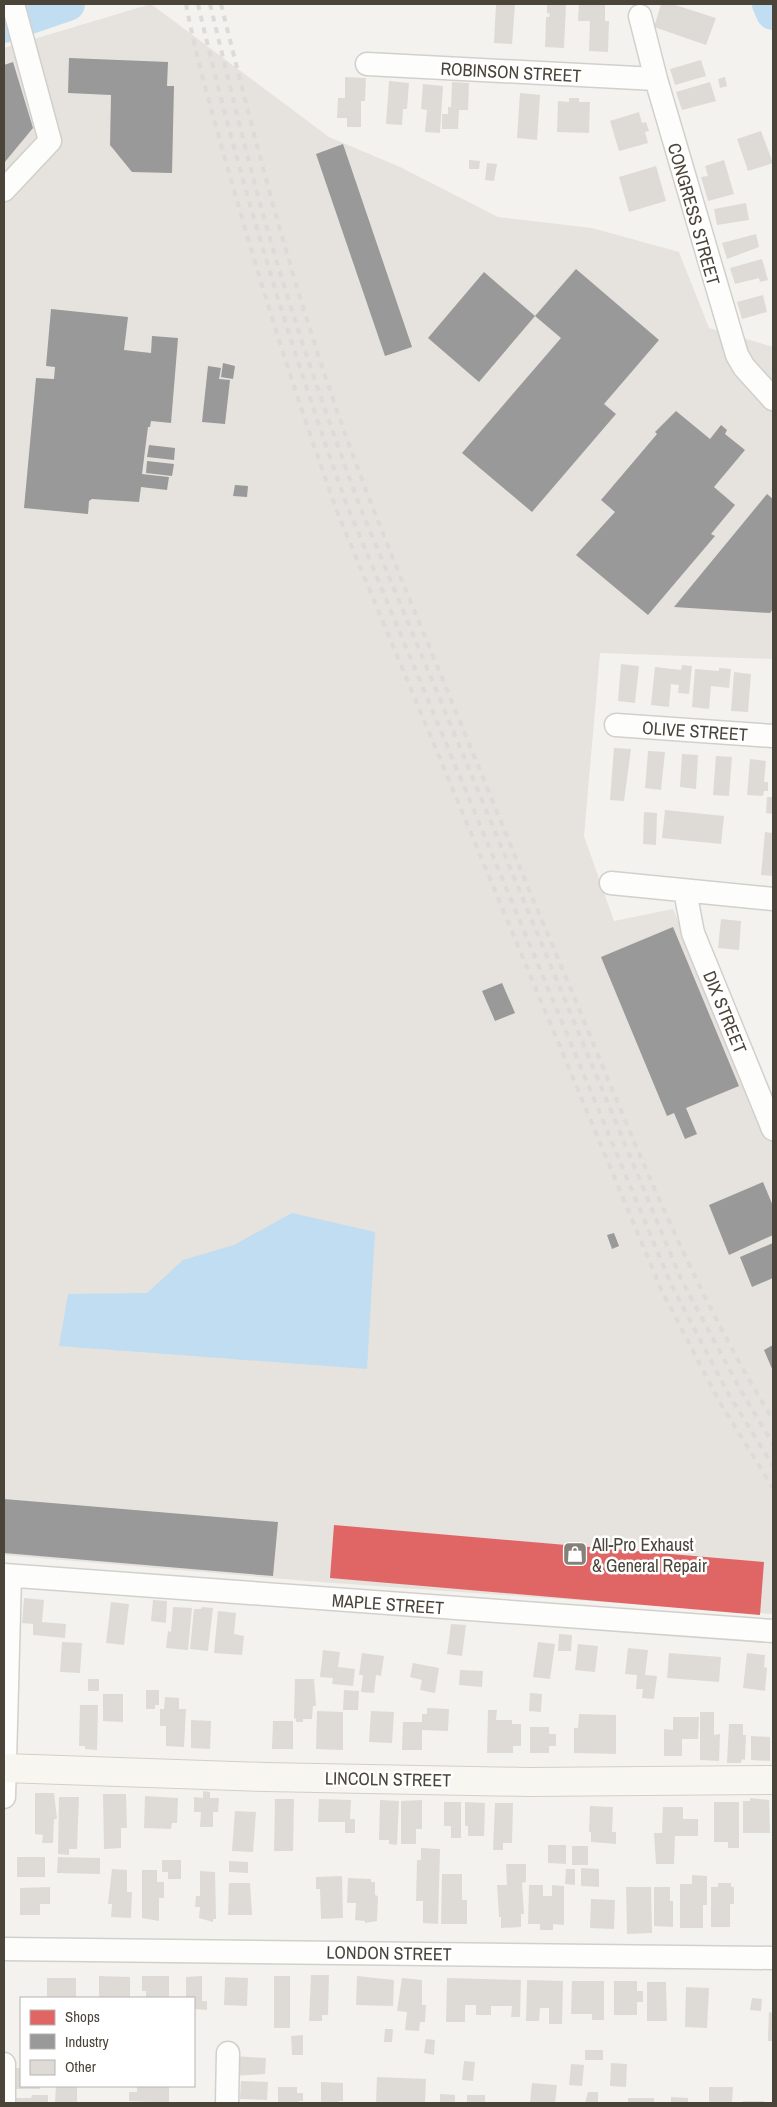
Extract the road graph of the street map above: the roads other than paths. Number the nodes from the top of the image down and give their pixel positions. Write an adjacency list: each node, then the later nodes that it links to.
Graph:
1 (13, 4): 5 (street)
2 (640, 16): 4 (street, CONGRESS STREET)
3 (367, 64): 4 (street, ROBINSON STREET)
4 (656, 79): 6 (street, CONGRESS STREET)
5 (4, 190)
6 (773, 399)
7 (616, 725): 8 (street, OLIVE STREET)
8 (773, 736)
9 (611, 883): 10 (street)
10 (686, 891): 11 (street); 12 (street, DIX STREET)
11 (773, 899)
12 (767, 1098): 13 (street, DIX STREET)
13 (773, 1129)
14 (7, 1576): 15 (street, MAPLE STREET); 16 (street)
15 (773, 1631)
16 (4, 1768): 17 (street, LINCOLN STREET); 18 (street)
17 (773, 1780)
18 (4, 1797)
19 (4, 1949): 20 (street, LONDON STREET)
20 (773, 1958)
21 (228, 2053): 24 (street)
22 (4, 2064): 23 (street)
23 (4, 2103)
24 (227, 2103)

